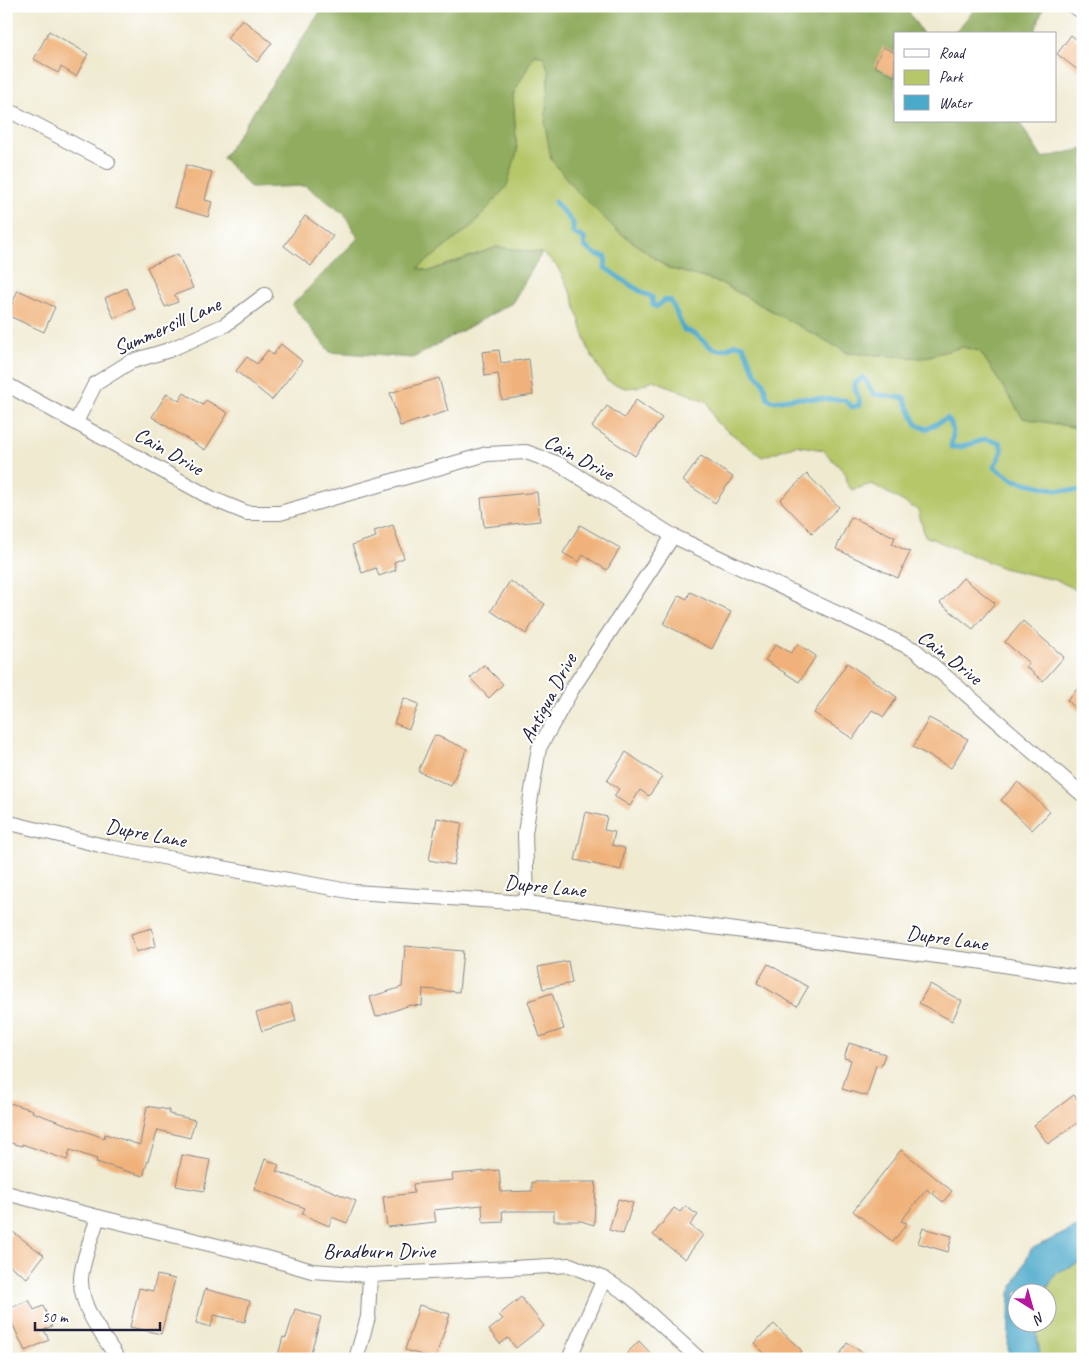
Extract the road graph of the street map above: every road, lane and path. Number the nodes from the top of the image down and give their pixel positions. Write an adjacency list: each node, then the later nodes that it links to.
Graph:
1 (1073, 6): 2 (street)
2 (1083, 12)
3 (6, 109): 4 (street)
4 (108, 162)
5 (264, 295): 7 (street, Summersill Lane)
6 (6, 384): 7 (street, Cain Drive)
7 (76, 422): 8 (street, Cain Drive)
8 (673, 536): 9 (street, Cain Drive); 11 (street, Antigua Drive)
9 (1083, 795)
10 (6, 822): 11 (street, Dupre Lane)
11 (527, 903): 12 (street, Dupre Lane)
12 (1083, 978)
13 (6, 1193): 14 (street, Bradburn Drive)
14 (98, 1218): 15 (street, Bradburn Drive); 17 (street)
15 (370, 1275): 16 (street, Bradburn Drive); 18 (street)
16 (604, 1279): 19 (street); 20 (street, Bradburn Drive)
17 (118, 1359)
18 (356, 1359)
19 (569, 1359)
20 (699, 1359)

